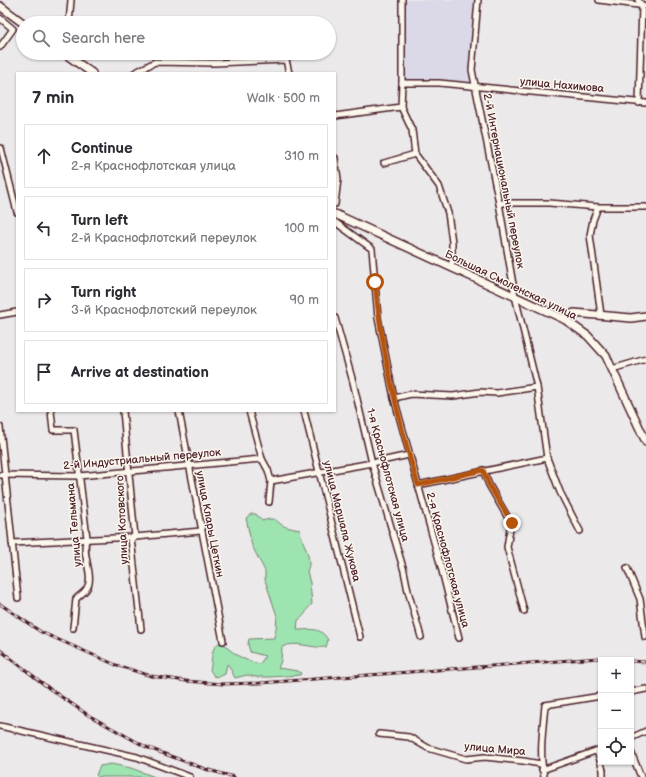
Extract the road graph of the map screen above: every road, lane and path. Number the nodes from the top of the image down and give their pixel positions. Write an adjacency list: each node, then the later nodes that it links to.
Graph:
1 (71, 0): 8 (street)
2 (402, 0): 18 (street)
3 (478, 0): 19 (street, 2-й Интернациональный переулок)
4 (599, 0): 6 (street)
5 (638, 0): 6 (street)
6 (644, 5): 20 (street)
7 (0, 6): 10 (main road)
8 (70, 16)
9 (0, 18): 11 (street)
10 (16, 18)
11 (0, 47)
12 (74, 60): 15 (main road)
13 (286, 60): 17 (street)
14 (286, 60): 16 (street)
15 (91, 72)
16 (136, 72)
17 (289, 72)
18 (402, 83): 19 (street, улица Нахимова); 22 (street)
19 (476, 87): 20 (street, улица Нахимова); 29 (street, 2-й Интернациональный переулок)
20 (639, 103): 21 (street, улица Нахимова)
21 (646, 103)
22 (401, 107): 23 (street); 25 (street)
23 (336, 116)
24 (1, 148): 32 (street)
25 (415, 154): 26 (street); 35 (street)
26 (384, 162)
27 (336, 165): 28 (street)
28 (336, 196)
29 (499, 203): 30 (street); 36 (street, 2-й Интернациональный переулок)
30 (598, 207): 31 (street); 39 (street)
31 (646, 207)
32 (16, 208)
33 (336, 214): 35 (main road, Большая Смоленская улица)
34 (336, 223): 46 (street, 2-я Краснофлотская улица)
35 (452, 268): 36 (main road, Большая Смоленская улица)
36 (515, 296): 41 (main road, Большая Смоленская улица); 45 (street, 2-й Интернациональный переулок)
37 (16, 312): 38 (street)
38 (0, 315)
39 (601, 315): 40 (main road); 41 (main road)
40 (646, 316)
41 (564, 319): 44 (main road, Большая Смоленская улица)
42 (336, 322): 57 (street, 1-я Краснофлотская улица)
43 (646, 359): 44 (street)
44 (612, 369): 53 (main road, Большая Смоленская улица)
45 (536, 386): 46 (street); 55 (street, 2-й Интернациональный переулок)
46 (394, 398): 54 (street, 2-я Краснофлотская улица)
47 (51, 412): 63 (street, улица Тельмана)
48 (123, 412): 59 (street, улица Котовского)
49 (179, 412): 58 (street, улица Клары Цеткин)
50 (249, 412): 56 (street)
51 (304, 412): 61 (street, улица Маршала Жукова)
52 (0, 427): 62 (street)
53 (646, 442)
54 (409, 455): 57 (street); 65 (street, 2-я Краснофлотская улица)
55 (547, 458): 60 (street); 68 (street, 2-й Интернациональный переулок)
56 (262, 459): 58 (street, 2-й Индустриальный переулок); 64 (street)
57 (372, 463): 61 (street); 80 (street, 1-я Краснофлотская улица)
58 (189, 465): 59 (street, 2-й Индустриальный переулок); 67 (street, улица Клары Цеткин)
59 (130, 470): 63 (street, 2-й Индустриальный переулок); 69 (street, улица Котовского)
60 (483, 470): 65 (street); 76 (street)
61 (320, 473): 64 (street); 79 (street, улица Маршала Жукова)
62 (3, 475): 63 (street, 2-й Индустриальный переулок); 71 (street)
63 (79, 476): 70 (street, улица Тельмана)
64 (271, 481): 66 (street)
65 (418, 485): 82 (street, 2-я Краснофлотская улица)
66 (269, 502)
67 (201, 531): 69 (street); 83 (street, улица Клары Цеткин)
68 (580, 531)
69 (135, 537): 70 (street); 78 (street, улица Котовского)
70 (87, 538): 71 (street); 77 (street, улица Тельмана)
71 (12, 543): 74 (street)
72 (628, 568): 75 (street)
73 (646, 596): 75 (street)
74 (18, 598)
75 (640, 599): 81 (street)
76 (524, 611)
77 (74, 628)
78 (141, 629)
79 (360, 637)
80 (421, 637)
81 (645, 637)
82 (459, 638)
83 (223, 641)
84 (646, 689): 85 (street)
85 (634, 691)
86 (598, 696): 94 (street)
87 (0, 726): 95 (street)
88 (646, 731): 90 (street)
89 (379, 734): 94 (street, улица Мира)
90 (634, 737)
91 (598, 750): 94 (street)
92 (634, 760): 98 (street)
93 (602, 765): 97 (street)
94 (542, 767): 96 (street)
95 (190, 777)
96 (544, 777)
97 (603, 777)
98 (641, 777)

